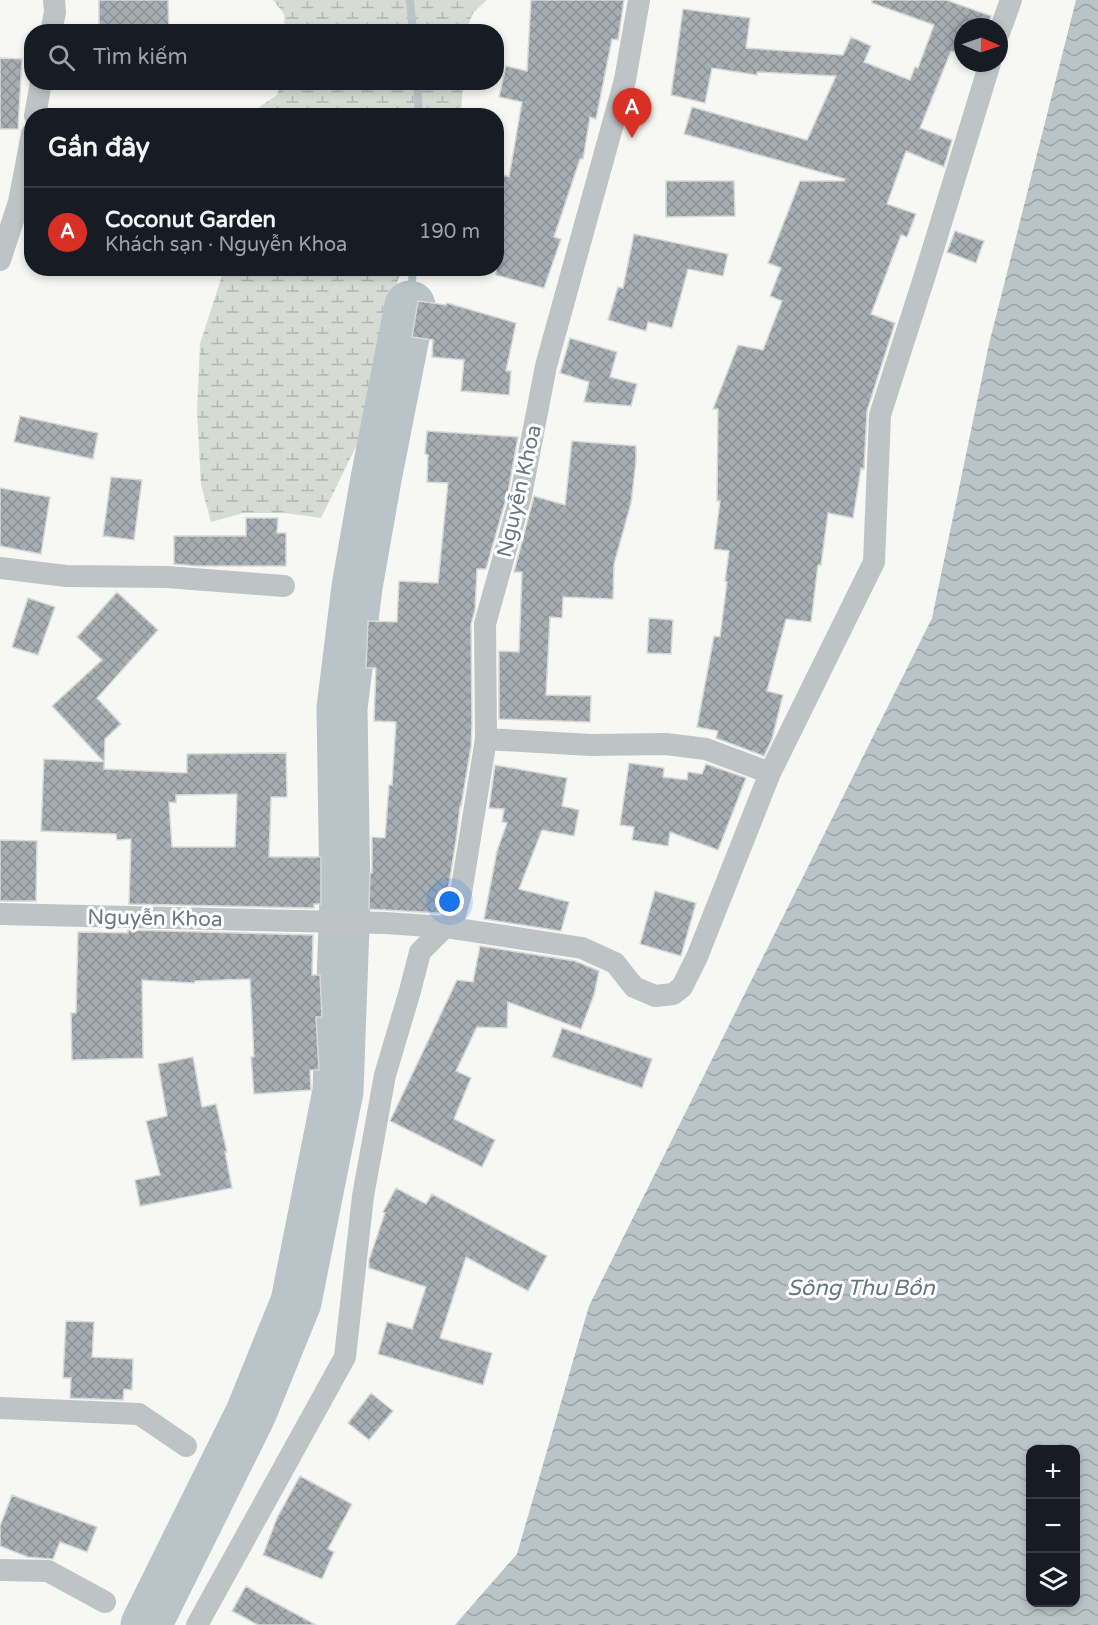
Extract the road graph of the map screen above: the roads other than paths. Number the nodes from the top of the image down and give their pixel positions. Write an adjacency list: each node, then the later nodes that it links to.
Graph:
1 (54, 0): 5 (street)
2 (639, 0): 13 (street, Nguyễn Khoa)
3 (1011, 0): 4 (street)
4 (1004, 18)
5 (53, 24)
6 (987, 72): 14 (street)
7 (40, 90): 8 (street)
8 (36, 108)
9 (24, 176): 10 (street)
10 (0, 260)
11 (0, 568): 12 (street)
12 (284, 586)
13 (486, 739): 14 (street); 16 (street, Nguyễn Khoa)
14 (770, 773): 16 (street)
15 (0, 914): 16 (street, Nguyễn Khoa)
16 (445, 927): 21 (street, Nguyễn Khoa)
17 (0, 1408): 18 (street)
18 (186, 1446)
19 (0, 1570): 20 (street)
20 (105, 1602)
21 (197, 1625)

